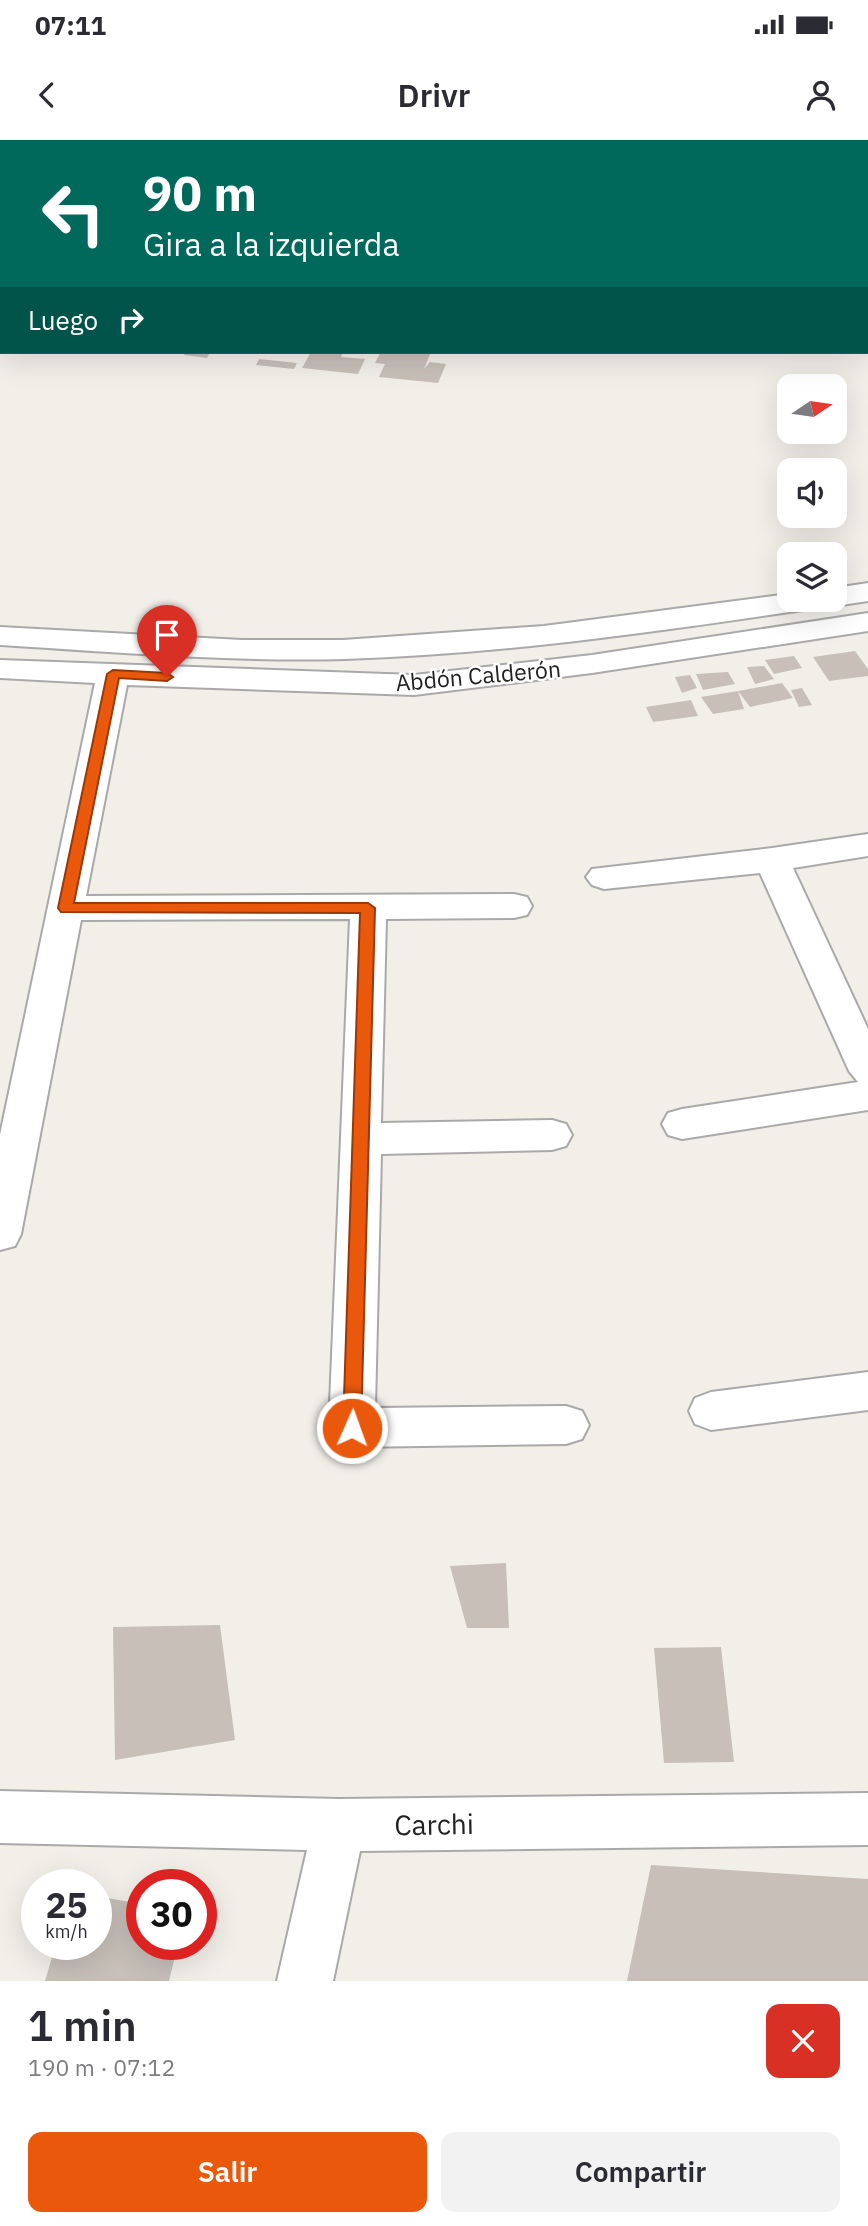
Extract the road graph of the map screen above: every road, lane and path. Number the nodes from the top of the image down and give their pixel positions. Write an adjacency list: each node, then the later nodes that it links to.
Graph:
1 (868, 592): 2 (street)
2 (847, 595)
3 (777, 605): 5 (street, Abdón Calderón)
4 (868, 622): 7 (street, Abdón Calderón)
5 (0, 636)
6 (0, 669): 7 (street, Abdón Calderón)
7 (113, 674): 12 (street)
8 (868, 845): 9 (street)
9 (772, 860): 10 (street); 14 (street)
10 (604, 877)
11 (514, 906): 13 (street)
12 (66, 908): 13 (street); 19 (street)
13 (368, 908): 18 (street)
14 (868, 1071)
15 (868, 1094): 16 (street)
16 (682, 1124)
17 (552, 1135): 18 (street)
18 (360, 1139): 22 (street)
19 (0, 1234)
20 (868, 1391): 21 (street)
21 (711, 1411)
22 (566, 1425)
23 (0, 1817): 25 (street, Carchi)
24 (868, 1819): 25 (street, Carchi)
25 (340, 1825): 26 (street)
26 (305, 1981)

